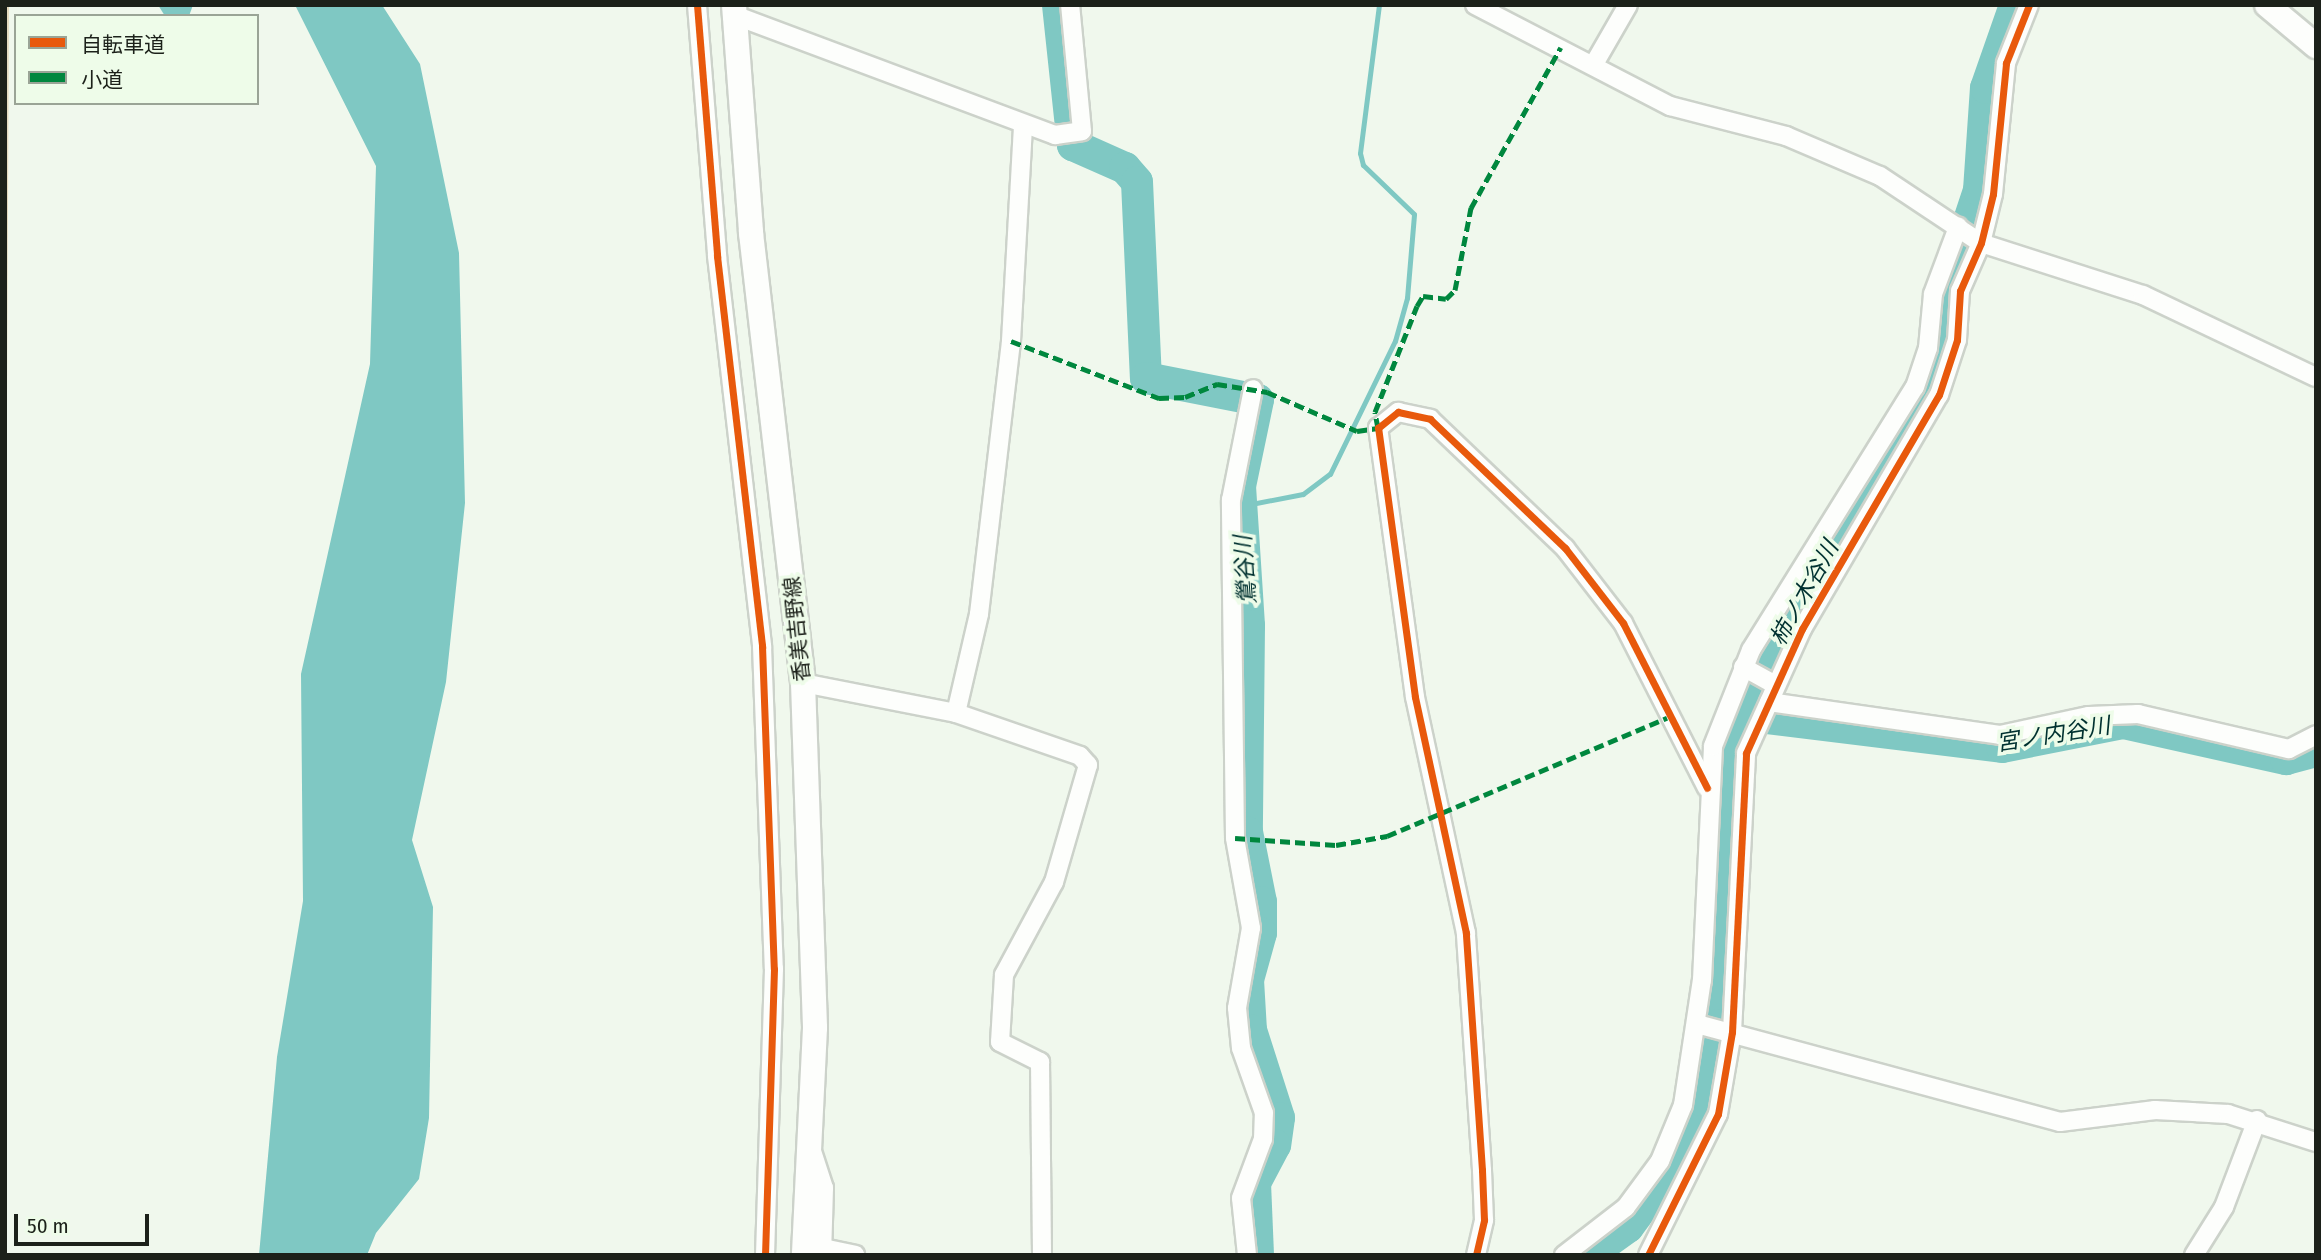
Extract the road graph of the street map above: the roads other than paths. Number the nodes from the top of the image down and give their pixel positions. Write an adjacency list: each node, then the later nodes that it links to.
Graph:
1 (697, 5): 25 (street)
2 (1070, 5): 10 (street)
3 (1475, 5): 9 (street)
4 (1628, 5): 9 (street)
5 (2029, 5): 11 (street)
6 (2267, 5): 8 (main road)
7 (734, 10): 10 (street); 15 (main road, 香美吉野線)
8 (2316, 46)
9 (1594, 64): 11 (street)
10 (1023, 127): 17 (street)
11 (1969, 235): 12 (street); 14 (street); 16 (street)
12 (2316, 377)
13 (1251, 396): 28 (street)
14 (1747, 669): 16 (street); 19 (street)
15 (803, 683): 17 (street); 24 (main road, 香美吉野線)
16 (1768, 700): 18 (street); 21 (street)
17 (956, 713): 27 (street)
18 (2316, 735)
19 (1707, 789): 20 (street); 29 (street)
20 (1700, 1025): 21 (street); 30 (street)
21 (1729, 1031): 22 (street); 31 (street)
22 (2257, 1120): 23 (street); 32 (street)
23 (2316, 1142)
24 (816, 1252): 26 (street)
25 (765, 1255)
26 (855, 1255)
27 (1042, 1255)
28 (1247, 1255)
29 (1476, 1255)
30 (1564, 1255)
31 (1648, 1255)
32 (2194, 1255)

